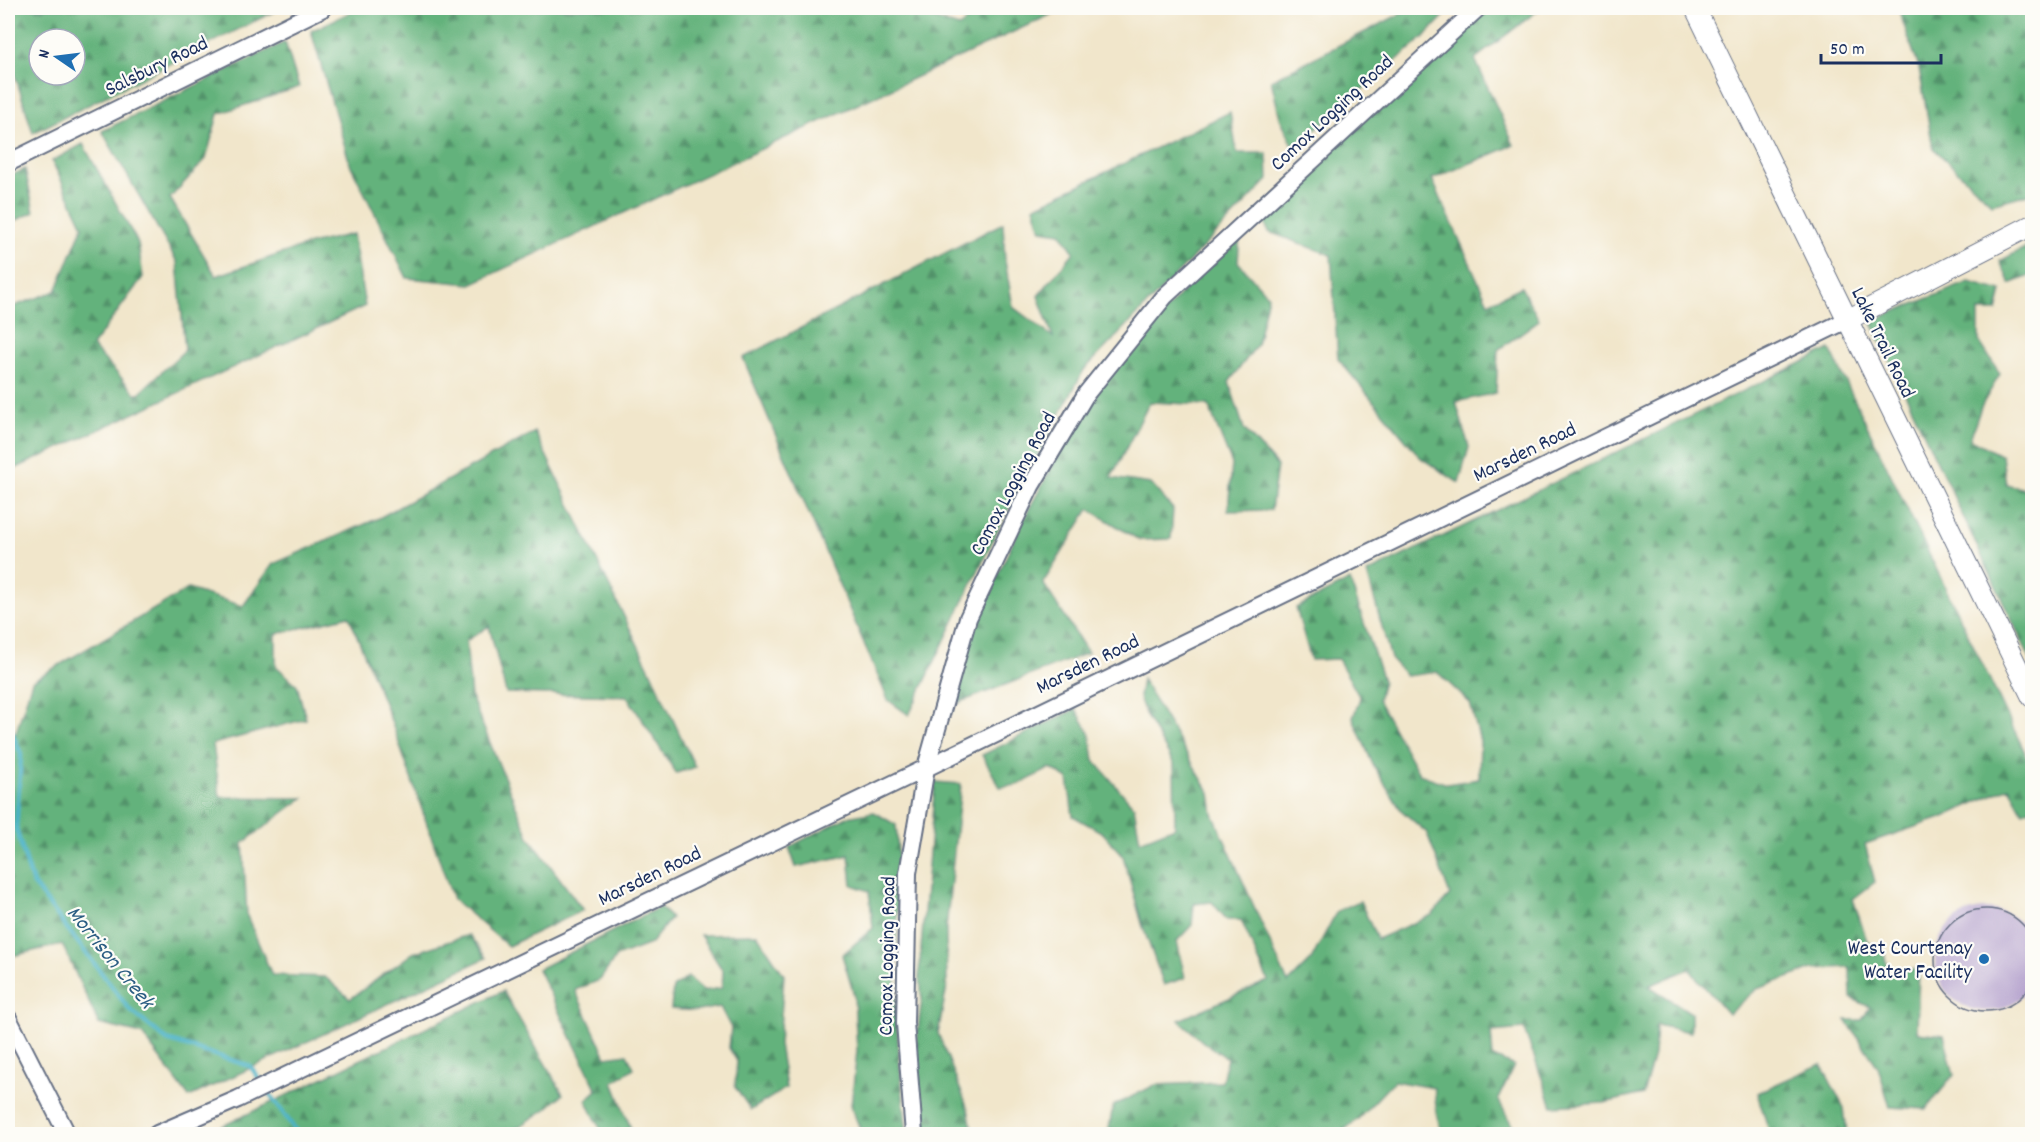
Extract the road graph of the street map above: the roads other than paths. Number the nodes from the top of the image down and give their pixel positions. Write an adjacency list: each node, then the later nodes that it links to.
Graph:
1 (323, 8): 4 (street, Salsbury Road)
2 (1478, 8): 8 (street, Comox Logging Road)
3 (1695, 8): 6 (street, Lake Trail Road)
4 (8, 163)
5 (2032, 225): 6 (street, Marsden Road)
6 (1847, 320): 7 (street, Lake Trail Road); 8 (street, Marsden Road)
7 (2032, 697)
8 (926, 768): 11 (street, Marsden Road); 12 (street, Comox Logging Road)
9 (8, 1018): 10 (street)
10 (67, 1134)
11 (157, 1134)
12 (914, 1134)

